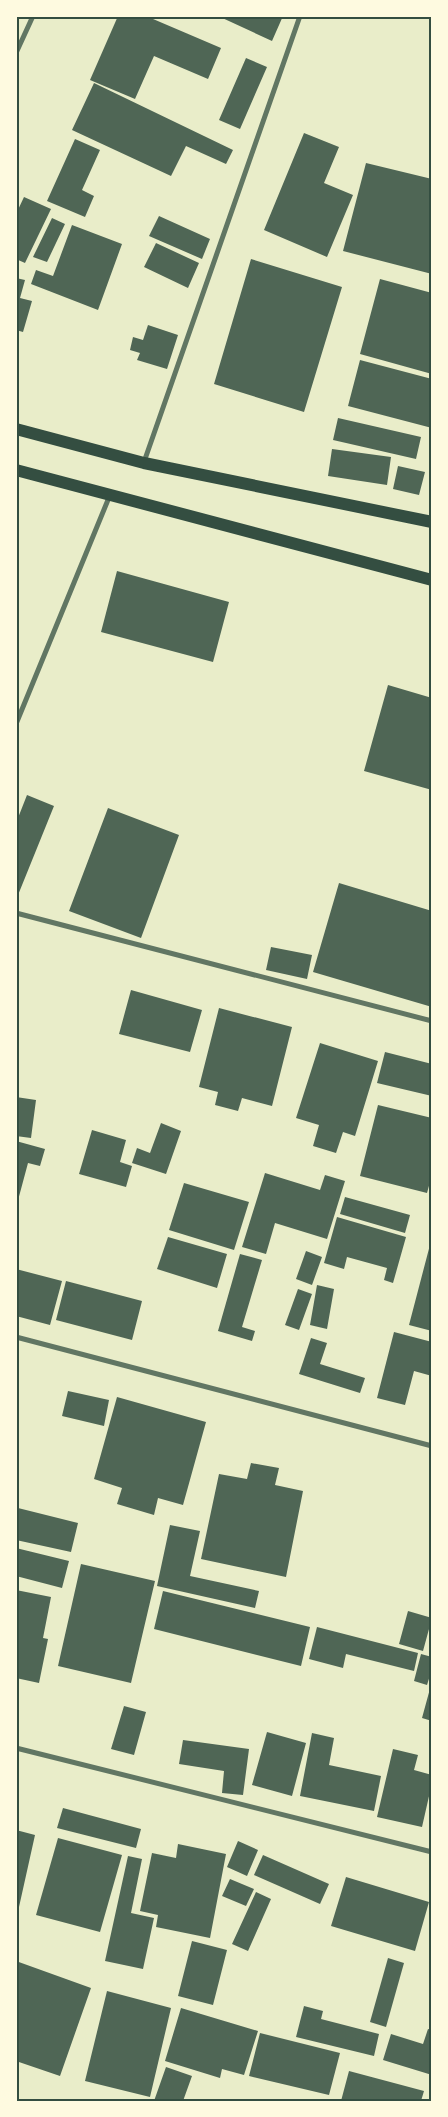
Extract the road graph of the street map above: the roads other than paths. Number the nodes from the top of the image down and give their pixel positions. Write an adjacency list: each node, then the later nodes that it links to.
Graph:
1 (33, 16): 3 (street)
2 (300, 16): 5 (street)
3 (16, 53)
4 (16, 430): 5 (main road)
5 (144, 462): 8 (main road)
6 (16, 470): 7 (main road)
7 (111, 494): 9 (main road); 10 (street)
8 (432, 522)
9 (432, 580)
10 (16, 724)
11 (16, 913): 12 (street)
12 (432, 1021)
13 (16, 1337): 14 (street)
14 (432, 1446)
15 (16, 1748): 16 (street)
16 (432, 1852)

